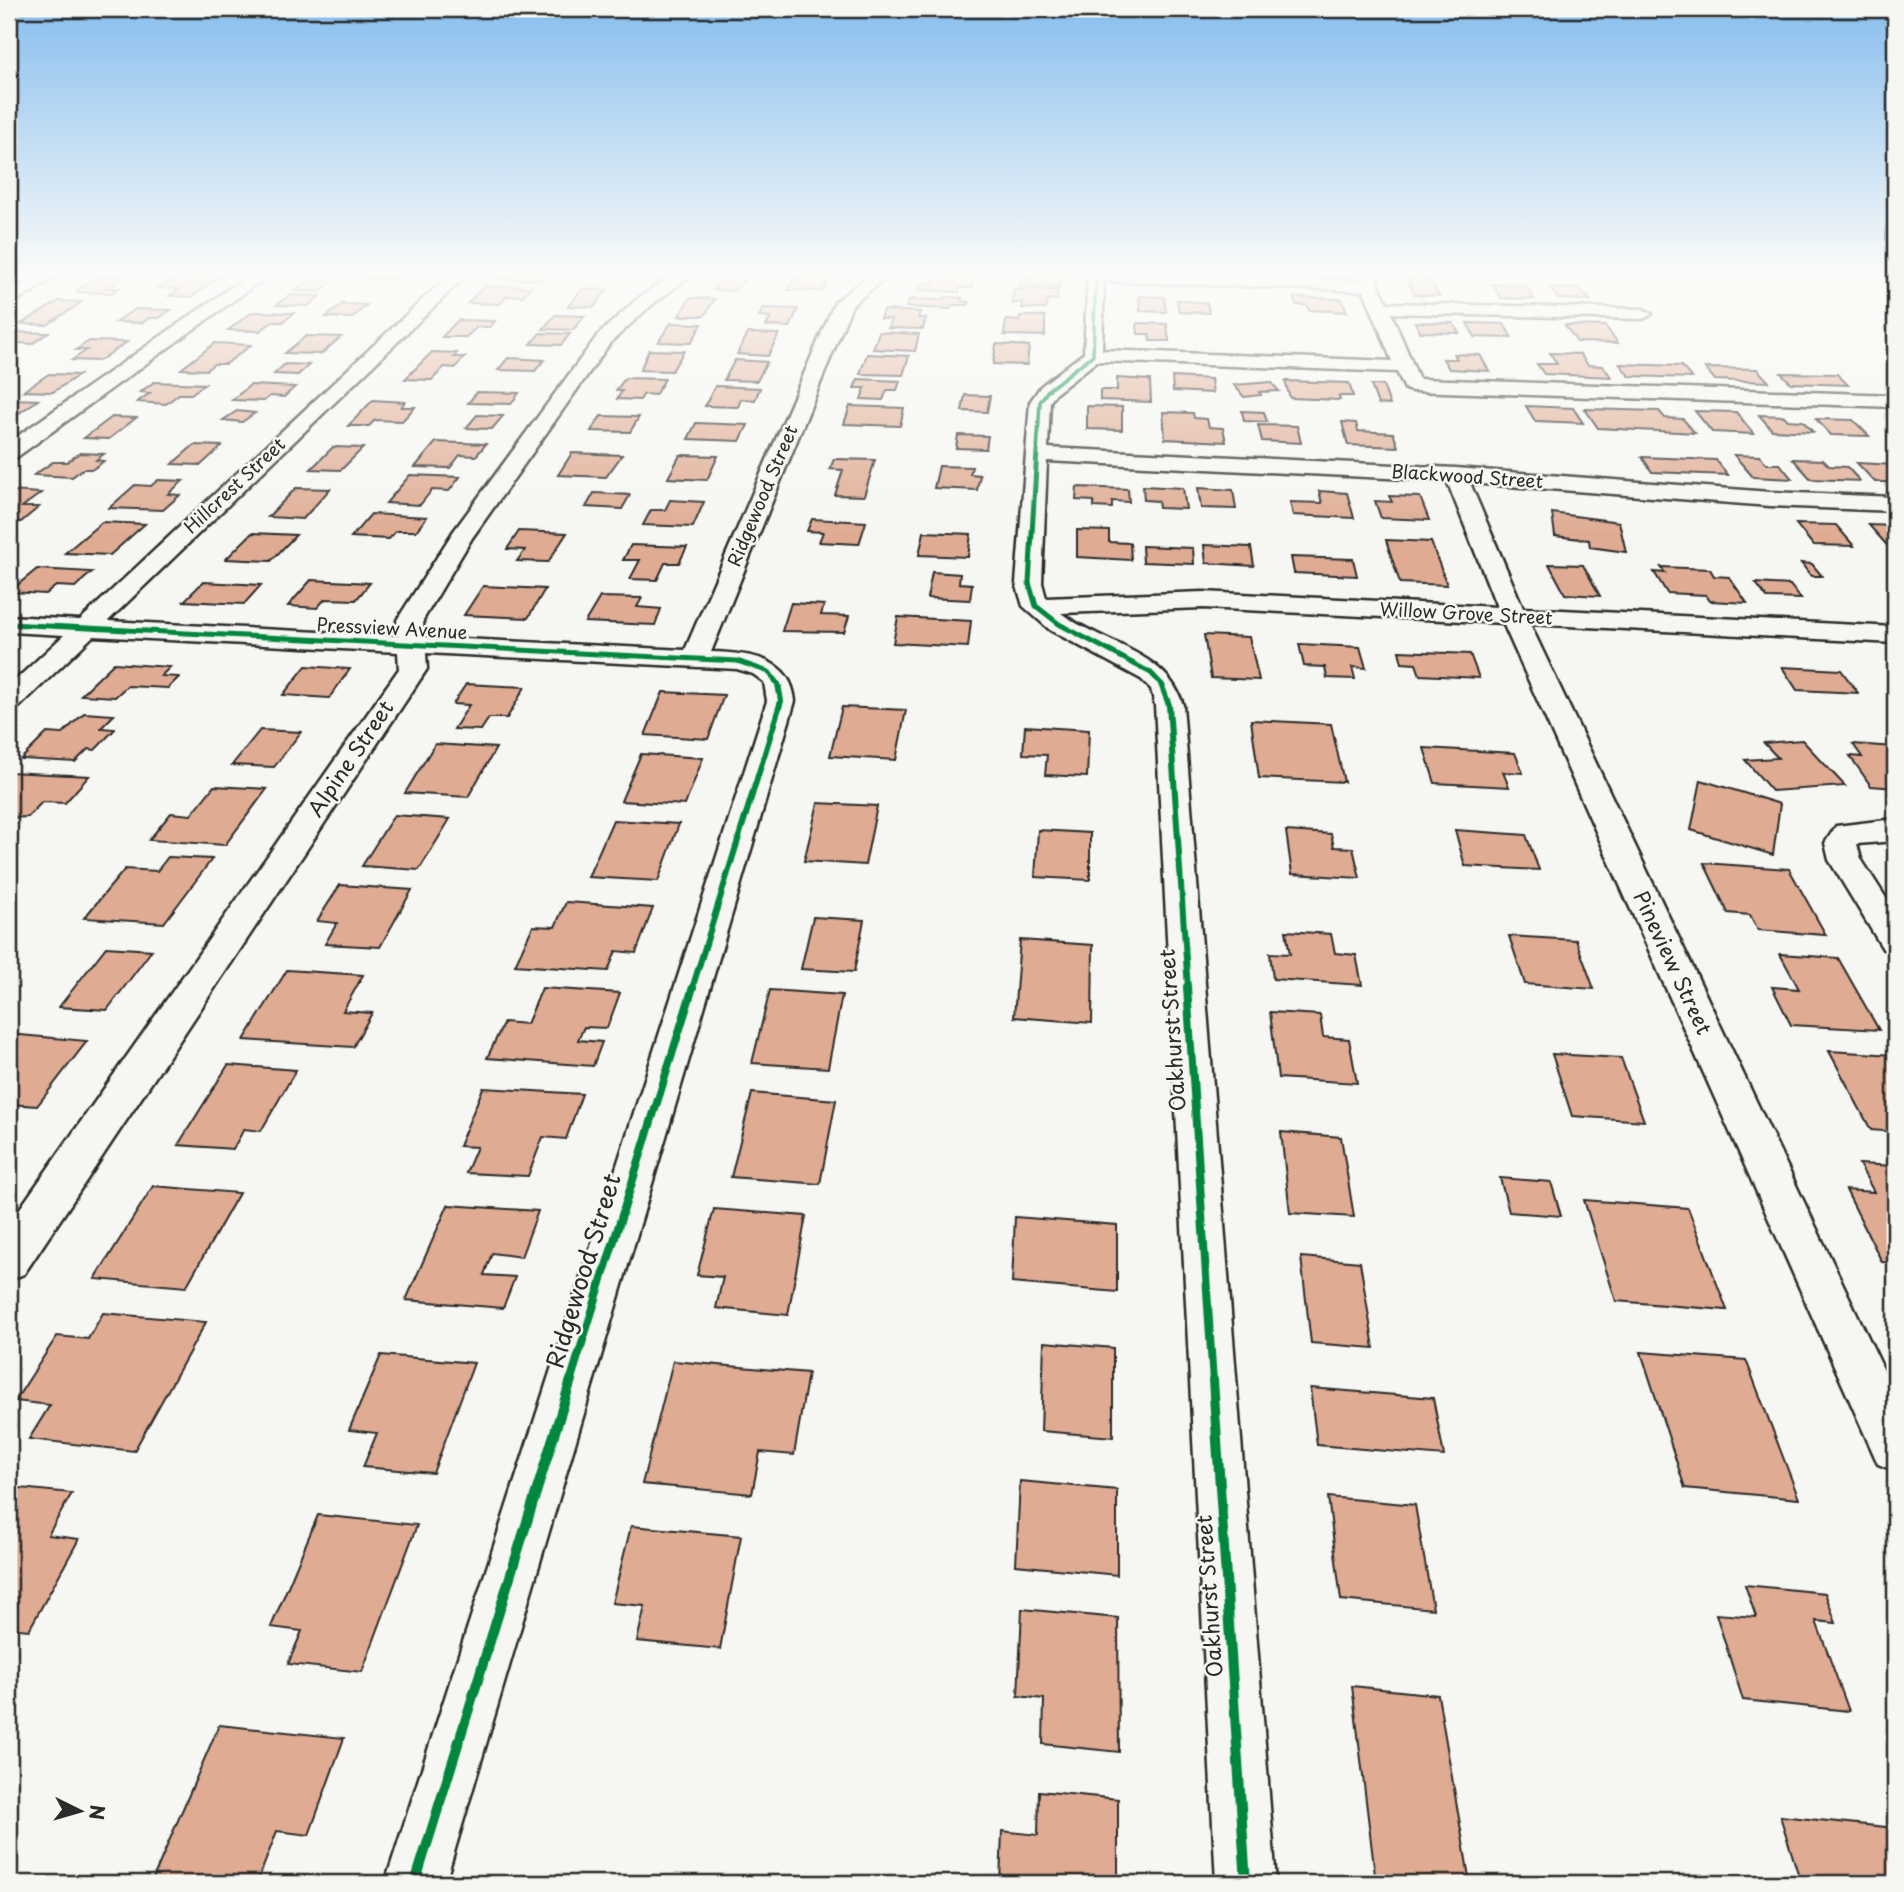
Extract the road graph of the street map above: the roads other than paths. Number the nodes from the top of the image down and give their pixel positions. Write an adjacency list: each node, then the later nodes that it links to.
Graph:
1 (139, 360): 10 (street)
2 (369, 360): 17 (street, Hillcrest Street)
3 (589, 360): 19 (street, Alpine Street)
4 (820, 360): 20 (street, Ridgewood Street)
5 (1086, 360): 11 (street)
6 (1172, 360): 8 (street)
7 (1402, 360): 8 (street)
8 (1408, 376): 9 (street)
9 (1895, 401)
10 (9, 452)
11 (1038, 454): 12 (street, Blackwood Street); 14 (street)
12 (1456, 475): 13 (street, Blackwood Street); 15 (street, Pineview Street)
13 (1895, 503)
14 (1036, 606): 15 (street, Willow Grove Street); 28 (street, Oakhurst Street)
15 (1513, 616): 18 (street, Willow Grove Street); 26 (street, Pineview Street)
16 (9, 624): 17 (street, Pressview Avenue)
17 (84, 629): 19 (street, Pressview Avenue); 22 (street, Hillcrest Street)
18 (1895, 635)
19 (411, 646): 20 (street, Pressview Avenue); 25 (street, Alpine Street)
20 (695, 658): 21 (street, Pressview Avenue)
21 (771, 672): 27 (street, Ridgewood Street)
22 (9, 701)
23 (1895, 830): 24 (street)
24 (1895, 940)
25 (9, 1260)
26 (1895, 1447)
27 (415, 1883)
28 (1246, 1883)

